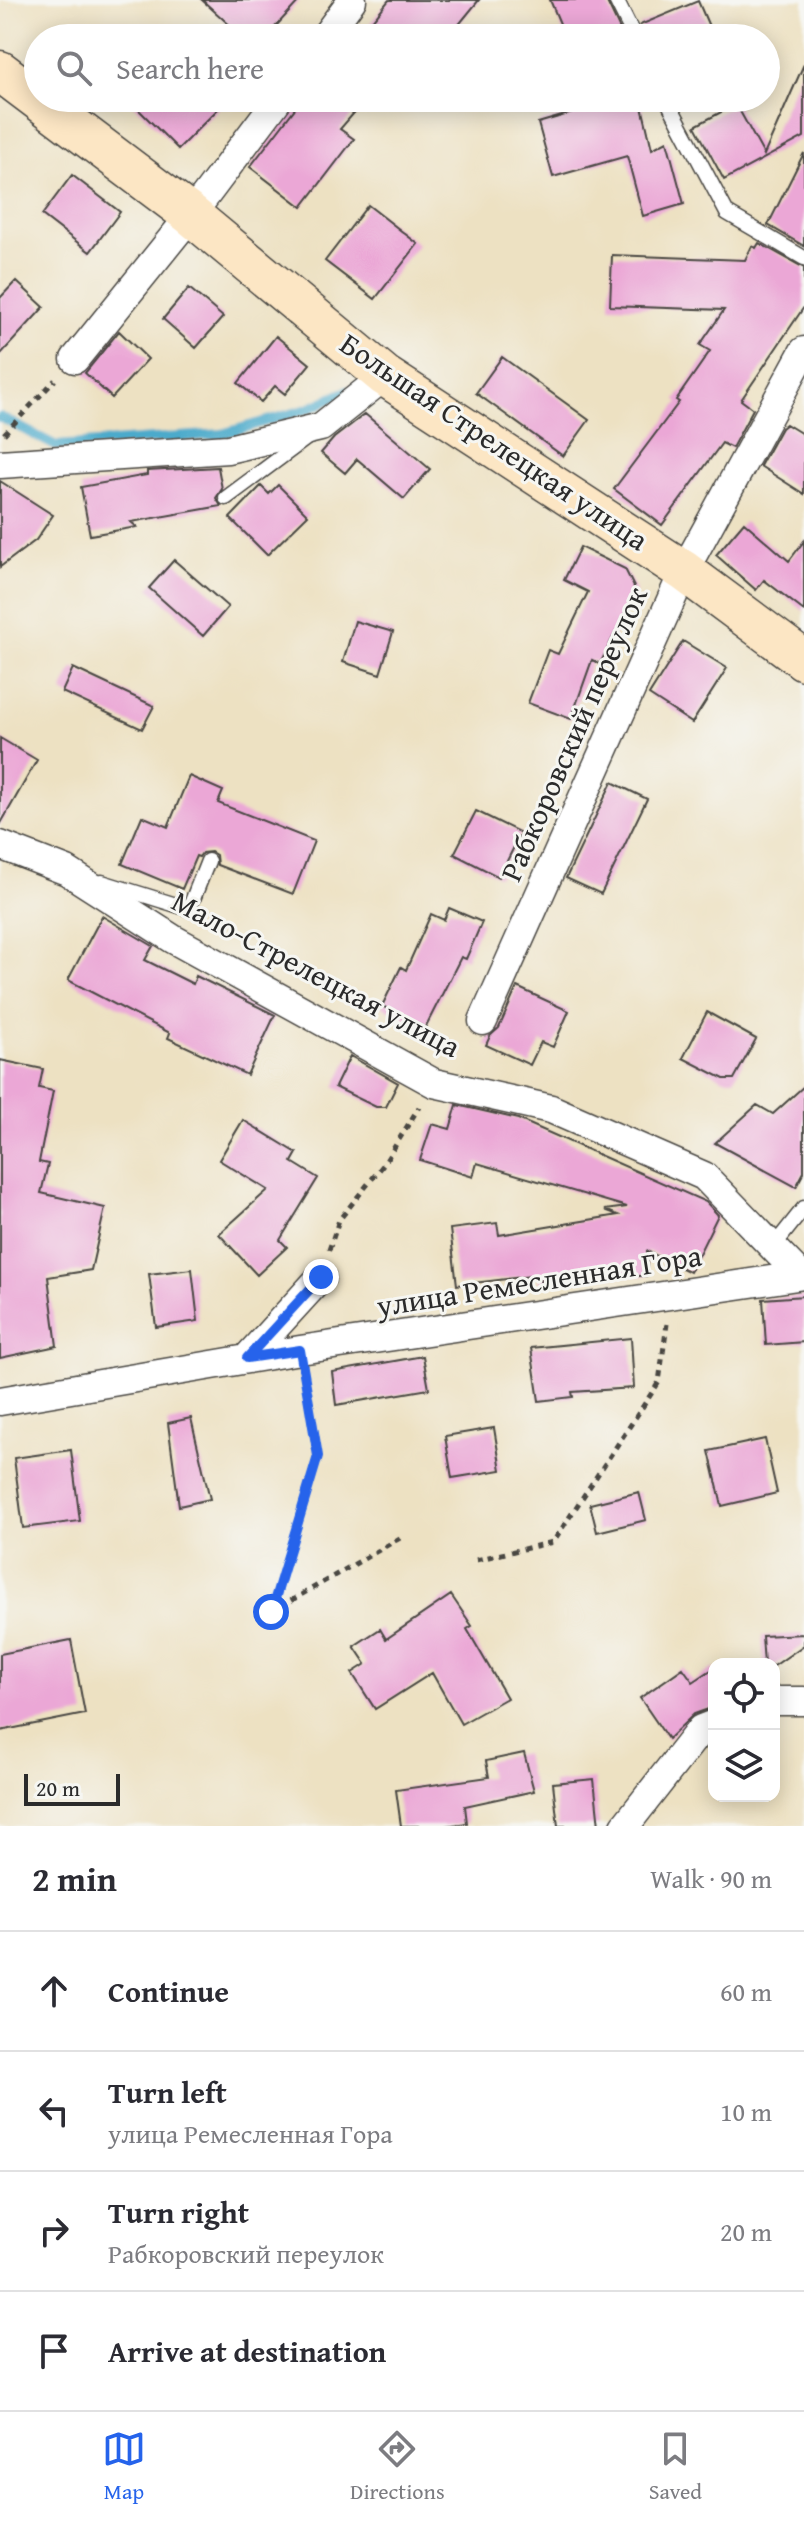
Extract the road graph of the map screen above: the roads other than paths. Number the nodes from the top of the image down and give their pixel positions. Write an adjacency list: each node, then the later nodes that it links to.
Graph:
1 (352, 0): 3 (street)
2 (616, 0): 4 (lane)
3 (334, 24)
4 (628, 24)
5 (0, 71): 6 (street, Большая Стрелецкая улица)
6 (24, 89)
7 (54, 112): 10 (street, Большая Стрелецкая улица)
8 (268, 112): 10 (street)
9 (673, 112): 11 (lane)
10 (191, 215): 13 (street); 14 (street, Большая Стрелецкая улица)
11 (804, 258)
12 (804, 351): 18 (street, Рабкоровский переулок)
13 (75, 359)
14 (385, 376): 15 (street); 18 (street, Большая Стрелецкая улица)
15 (321, 427): 16 (street); 17 (lane)
16 (0, 464)
17 (226, 498)
18 (684, 571): 19 (street, Большая Стрелецкая улица); 23 (street, Рабкоровский переулок)
19 (804, 660)
20 (0, 845): 22 (street, Мало-Стрелецкая улица)
21 (208, 861): 22 (lane)
22 (67, 871): 25 (street, Мало-Стрелецкая улица)
23 (483, 1021)
24 (804, 1208): 25 (lane)
25 (773, 1247): 26 (street, Мало-Стрелецкая улица)
26 (802, 1275): 28 (street, улица Ремесленная Гора)
27 (321, 1277): 28 (street)
28 (247, 1358): 29 (street, улица Ремесленная Гора)
29 (0, 1401)
30 (780, 1701): 31 (street)
31 (804, 1701)
32 (708, 1726): 33 (street)
33 (625, 1826)

